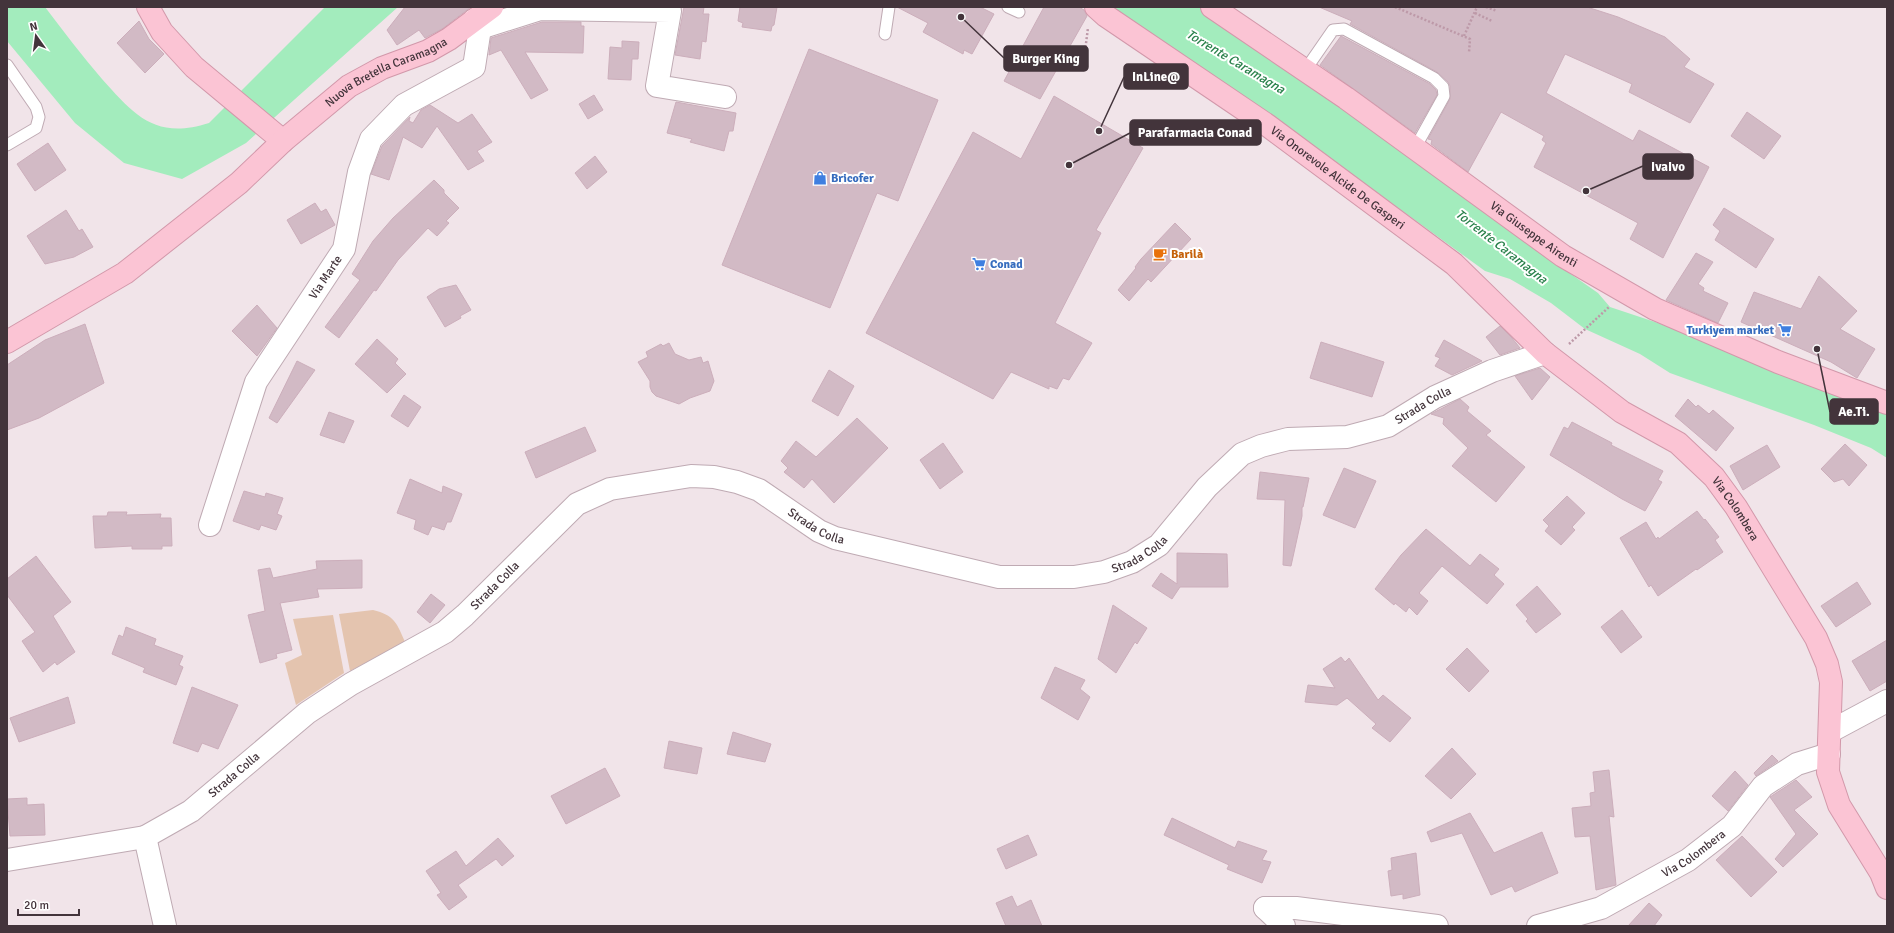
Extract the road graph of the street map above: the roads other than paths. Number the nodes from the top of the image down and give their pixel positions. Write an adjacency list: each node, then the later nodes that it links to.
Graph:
1 (148, 7): 13 (main road)
2 (492, 7): 8 (main road, Nuova Bretella Caramagna)
3 (889, 7): 9 (lane)
4 (1008, 7): 6 (lane)
5 (1212, 7): 11 (main road, Via Giuseppe Airenti)
6 (1019, 12)
7 (1094, 17): 17 (main road, Via Onorevole Alcide De Gasperi)
8 (477, 24): 12 (street); 13 (main road, Nuova Bretella Caramagna); 19 (street, Via Marte)
9 (885, 34)
10 (7, 65): 14 (lane)
11 (1306, 70): 15 (main road, Via Giuseppe Airenti); 15 (lane)
12 (725, 97)
13 (283, 141): 16 (main road)
14 (7, 145)
15 (1415, 148): 18 (main road, Via Giuseppe Airenti)
16 (7, 342)
17 (1554, 351): 21 (main road, Via Colombera); 23 (street, Strada Colla)
18 (1887, 403)
19 (210, 525)
20 (1887, 701): 21 (street)
21 (1831, 731): 22 (main road, Via Colombera)
22 (1829, 754): 25 (main road, Via Colombera); 29 (street, Via Colombera)
23 (145, 837): 24 (street, Strada Colla); 26 (street)
24 (7, 860)
25 (1885, 877)
26 (164, 926)
27 (1284, 926): 28 (street)
28 (1438, 926)
29 (1538, 926)

